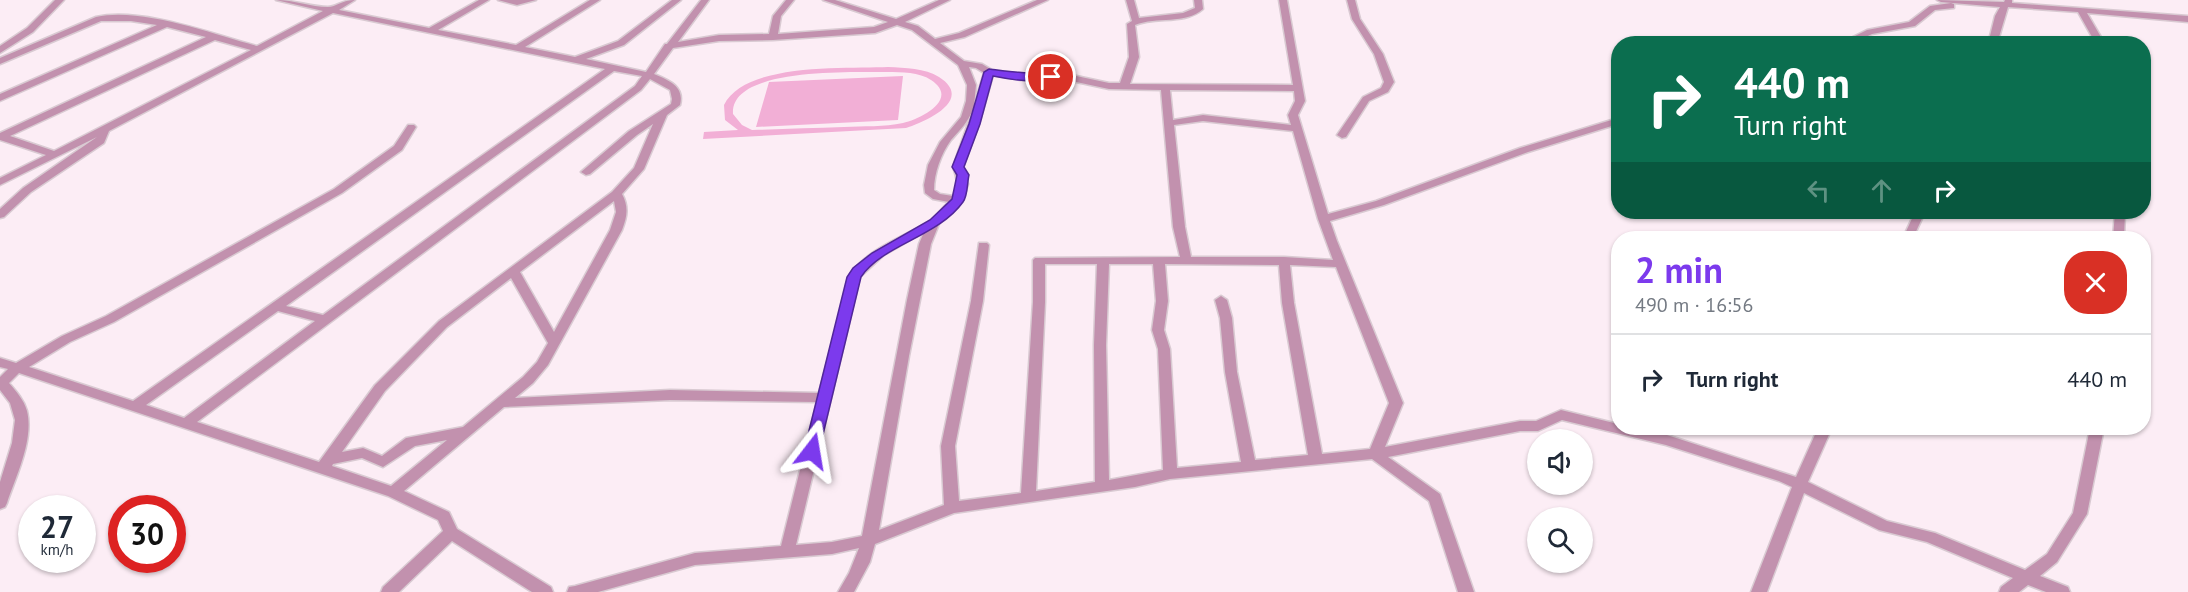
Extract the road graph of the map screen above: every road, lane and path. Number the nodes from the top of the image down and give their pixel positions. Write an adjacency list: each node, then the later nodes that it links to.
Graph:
1 (60, 0): 37 (street)
2 (280, 0): 22 (street)
3 (351, 0): 22 (street)
4 (485, 0): 28 (street)
5 (502, 0): 6 (street)
6 (532, 0)
7 (596, 0): 38 (street)
8 (677, 0): 40 (street)
9 (705, 0): 35 (street)
10 (790, 0): 33 (street)
11 (827, 0): 26 (street)
12 (946, 0): 26 (street)
13 (1044, 0): 34 (street)
14 (1130, 0): 25 (street)
15 (1198, 0): 25 (street)
16 (1283, 0): 47 (street)
17 (1351, 0): 55 (street)
18 (1941, 0): 20 (street)
19 (2046, 0): 23 (street)
20 (1952, 1): 21 (street); 29 (street)
21 (2007, 3): 23 (street); 30 (street)
22 (331, 10): 28 (street); 36 (street)
23 (2077, 10): 24 (street); 31 (street)
24 (2188, 19)
25 (1136, 21): 45 (street)
26 (898, 22): 33 (street); 34 (street)
27 (165, 25): 32 (street); 39 (street); 48 (street)
28 (429, 31): 38 (street)
29 (1863, 36)
30 (1995, 36)
31 (2095, 36)
32 (214, 37): 36 (street); 56 (street)
33 (773, 37): 35 (street)
34 (934, 42): 41 (street)
35 (668, 46): 44 (street)
36 (257, 49): 53 (street)
37 (0, 50)
38 (516, 50): 40 (street)
39 (0, 61)
40 (573, 61): 42 (street)
41 (961, 63): 43 (street); 61 (street)
42 (611, 69): 44 (street); 73 (street)
43 (989, 72): 45 (street); 61 (street)
44 (649, 75): 49 (street); 74 (street)
45 (1124, 86): 46 (street)
46 (1165, 87): 47 (street); 50 (street)
47 (1298, 88): 54 (street)
48 (0, 98)
49 (662, 115): 58 (street); 60 (street)
50 (1170, 123): 54 (street); 68 (street)
51 (1611, 123): 63 (street)
52 (411, 127): 77 (street)
53 (105, 129): 57 (street); 62 (street)
54 (1298, 129): 63 (street)
55 (1342, 135)
56 (0, 136): 57 (street)
57 (54, 154): 59 (street)
58 (586, 172)
59 (0, 182)
60 (616, 194): 71 (street); 75 (street)
61 (958, 200): 64 (street)
62 (0, 215)
63 (1324, 219): 70 (street)
64 (934, 223): 79 (street); 100 (street)
65 (983, 245): 98 (street)
66 (1102, 261): 67 (street); 94 (street); 96 (street)
67 (1159, 261): 68 (street); 92 (street)
68 (1186, 261): 69 (street)
69 (1284, 261): 70 (street); 89 (street)
70 (1340, 264): 88 (street)
71 (513, 271): 75 (street); 90 (street)
72 (1221, 300): 91 (street)
73 (277, 307): 74 (street); 81 (street)
74 (325, 320): 82 (street)
75 (554, 343): 80 (street)
76 (0, 362): 77 (street)
77 (17, 368): 78 (street); 81 (street)
78 (0, 383): 97 (street)
79 (823, 398): 80 (street); 101 (street)
80 (499, 404): 84 (street)
81 (136, 406): 82 (street)
82 (186, 423): 90 (street)
83 (1611, 427): 88 (street)
84 (466, 431): 90 (street); 95 (street)
85 (1646, 435): 93 (street)
86 (1822, 435): 93 (street)
87 (2096, 435): 102 (street)
88 (1375, 454): 89 (street); 107 (street)
89 (1316, 460): 91 (street)
90 (325, 464): 95 (street)
91 (1248, 466): 92 (street)
92 (1170, 474): 94 (street)
93 (1800, 484): 102 (street); 108 (street)
94 (1102, 487): 96 (street)
95 (393, 492): 99 (street)
96 (1028, 497): 98 (street)
97 (0, 503)
98 (952, 508): 100 (street)
99 (451, 533): 103 (street); 104 (street)
100 (870, 540): 101 (street); 106 (street)
101 (787, 551): 105 (street)
102 (2027, 577): 109 (street); 110 (street)
103 (389, 592)
104 (545, 592)
105 (575, 592)
106 (846, 592)
107 (1466, 592)
108 (1759, 592)
109 (2007, 592)
110 (2062, 592)

